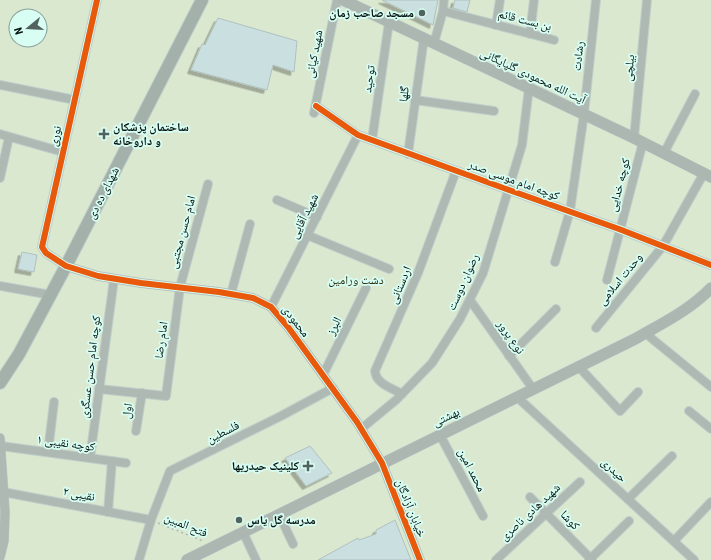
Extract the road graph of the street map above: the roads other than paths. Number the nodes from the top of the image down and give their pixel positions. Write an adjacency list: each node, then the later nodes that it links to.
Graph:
1 (97, 0): 20 (street, نوری)
2 (202, 0): 47 (main road, شهدای ده دی)
3 (337, 0): 22 (street, شهید کیانی)
4 (343, 0): 11 (main road, آیت الله محمودی گلپایگانی)
5 (444, 0): 10 (street)
6 (500, 0): 12 (street)
7 (534, 0): 13 (street)
8 (596, 0): 24 (street, رشادت)
9 (648, 0): 29 (street, بیلچی)
10 (443, 11): 12 (street, بن بست قائم); 16 (street)
11 (389, 22): 14 (main road, آیت الله محمودی گلپایگانی); 28 (street, توحید)
12 (496, 25): 13 (street, بن بست قائم)
13 (530, 34): 15 (street, بن بست قائم)
14 (424, 38): 16 (main road, آیت الله محمودی گلپایگانی); 21 (street, گلها)
15 (554, 40)
16 (434, 43): 18 (main road, آیت الله محمودی گلپایگانی)
17 (0, 85): 20 (street)
18 (529, 88): 24 (main road, آیت الله محمودی گلپایگانی); 37 (street, رضوان دوست)
19 (695, 94): 31 (street)
20 (75, 100): 30 (street, نوری)
21 (415, 100): 23 (street); 32 (street, گلها)
22 (315, 109): 26 (street, کوچه امام موسی صدر)
23 (494, 111)
24 (584, 114): 29 (main road, آیت الله محمودی گلپایگانی); 39 (street, رشادت)
25 (0, 134): 27 (street)
26 (358, 135): 28 (street, کوچه امام موسی صدر); 40 (street, شهید آقایی)
27 (9, 137): 30 (street); 35 (street)
28 (372, 140): 32 (street, کوچه امام موسی صدر)
29 (638, 140): 31 (main road, آیت الله محمودی گلپایگانی); 42 (street, کوچه خدایی)
30 (63, 152): 47 (street, نوری)
31 (664, 153): 34 (main road, آیت الله محمودی گلپایگانی)
32 (408, 154): 33 (street, کوچه امام موسی صدر)
33 (456, 171): 37 (street, کوچه امام موسی صدر); 72 (street, اردستانی)
34 (707, 175): 44 (street, وحدت اسلامی)
35 (0, 178)
36 (208, 184): 52 (street, امام حسن مجتبی)
37 (508, 190): 39 (street, کوچه امام موسی صدر); 57 (street, رضوان دوست)
38 (277, 200): 40 (street)
39 (570, 211): 42 (street, کوچه امام موسی صدر); 45 (street, رشادت)
40 (317, 217): 43 (street, شهید آقایی)
41 (250, 224): 55 (street)
42 (620, 229): 44 (street, کوچه امام موسی صدر); 50 (street, کوچه خدایی)
43 (307, 235): 48 (street); 58 (street, شهید آقایی)
44 (662, 246): 46 (street, کوچه امام موسی صدر); 60 (street, وحدت اسلامی)
45 (555, 262)
46 (711, 265)
47 (66, 266): 49 (street, محمودی); 56 (main road, شهدای ده دی)
48 (389, 269)
49 (114, 279): 52 (street, محمودی); 68 (street, کوچه امام حسن عسگری)
50 (607, 280)
51 (0, 286): 56 (street)
52 (180, 287): 55 (street, محمودی); 71 (street, امام رضا)
53 (366, 288): 64 (street, البرز)
54 (709, 293): 61 (main road, بهشتی)
55 (231, 294): 58 (street, محمودی)
56 (50, 295): 65 (main road, شهدای ده دی)
57 (470, 300): 62 (street, نوع پرور); 72 (street, رضوان دوست)
58 (271, 307): 64 (street, محمودی)
59 (556, 309): 62 (street)
60 (596, 328)
61 (645, 333): 63 (main road, بهشتی); 66 (street)
62 (509, 356): 69 (street, نوع پرور)
63 (578, 366): 69 (main road, بهشتی); 70 (street)
64 (323, 375): 67 (street, محمودی)
65 (2, 377)
66 (711, 387)
67 (333, 388): 76 (street, محمودی); 96 (street, فلسطین)
68 (100, 389): 71 (street); 83 (street, کوچه امام حسن عسگری)
69 (533, 389): 73 (main road, بهشتی)
70 (638, 392)
71 (142, 394): 78 (street, اول)
72 (402, 394): 76 (street, رضوان دوست)
73 (517, 397): 79 (main road, بهشتی); 90 (street, حیدری)
74 (54, 402): 81 (street)
75 (689, 411): 77 (street)
76 (361, 429): 86 (street, محمودی)
77 (711, 429)
78 (136, 431)
79 (440, 435): 86 (main road, بهشتی); 95 (street, محمد امین)
80 (1, 442): 81 (street, کوچه نقیبی ۱); 88 (street)
81 (48, 452): 83 (street, کوچه نقیبی ۱)
82 (672, 456): 90 (street)
83 (90, 458): 84 (street, کوچه نقیبی ۱)
84 (112, 461): 85 (street, کوچه نقیبی ۱); 92 (street)
85 (126, 463)
86 (382, 464): 93 (main road, بهشتی); 105 (street, خیابان آزادگان)
87 (580, 482): 94 (street, شهید هادی ناصری)
88 (4, 492): 92 (street, نقیبی ۲); 101 (street)
89 (530, 497): 94 (street, کوشا)
90 (628, 499): 99 (street, حیدری)
91 (711, 502): 99 (street)
92 (108, 512): 96 (street, نقیبی ۲)
93 (279, 514): 98 (main road, بهشتی); 100 (street)
94 (546, 514): 106 (street, شهید هادی ناصری); 107 (street, کوشا)
95 (483, 516)
96 (151, 520): 102 (street, فلسطین)
97 (629, 521): 107 (street)
98 (243, 532): 103 (main road, بهشتی); 104 (street)
99 (674, 541): 108 (street, حیدری)
100 (293, 544)
101 (0, 557)
102 (139, 560)
103 (187, 560)
104 (256, 560)
105 (420, 560)
106 (496, 560)
107 (590, 560)
108 (694, 560)

